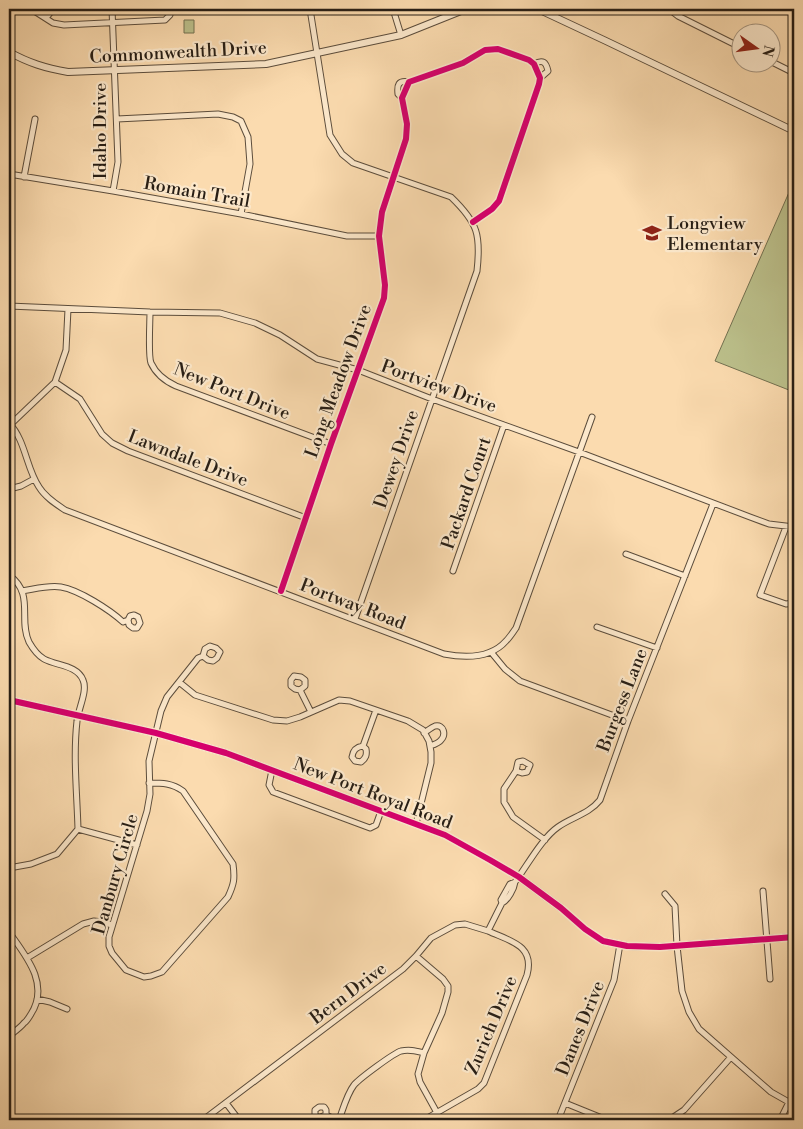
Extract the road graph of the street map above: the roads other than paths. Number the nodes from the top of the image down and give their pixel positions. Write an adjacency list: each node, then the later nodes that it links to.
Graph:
1 (31, 9): 10 (street)
2 (53, 9): 10 (street)
3 (112, 9): 11 (street, Idaho Drive)
4 (170, 9): 11 (street)
5 (310, 9): 15 (street, Dewey Drive)
6 (393, 9): 12 (street)
7 (466, 9): 12 (street, Commonwealth Drive)
8 (531, 9): 23 (street)
9 (670, 9): 13 (street)
10 (46, 18): 11 (street)
11 (113, 23): 18 (street, Idaho Drive)
12 (400, 34): 15 (street, Commonwealth Drive)
13 (730, 41)
14 (9, 52): 18 (street, Commonwealth Drive)
15 (317, 52): 18 (street, Commonwealth Drive); 26 (street, Dewey Drive)
16 (534, 64): 20 (street); 20 (street); 26 (street, Long Meadow Drive)
17 (780, 66): 19 (street)
18 (114, 71): 22 (street, Idaho Drive)
19 (794, 73)
20 (540, 78): 29 (street)
21 (35, 119): 25 (street)
22 (117, 119): 27 (street, Idaho Drive); 28 (street)
23 (794, 131)
24 (9, 174): 25 (street, Romain Trail)
25 (24, 177): 27 (street, Romain Trail)
26 (394, 177): 29 (street, Dewey Drive); 30 (street, Long Meadow Drive)
27 (113, 191): 28 (street, Romain Trail)
28 (241, 214): 30 (street, Romain Trail)
29 (473, 222): 36 (street, Dewey Drive)
30 (379, 236): 34 (street, Long Meadow Drive)
31 (9, 306): 32 (street, Portview Drive)
32 (68, 309): 33 (street, Portview Drive); 35 (street)
33 (150, 312): 34 (street, Portview Drive); 40 (street, New Port Drive)
34 (358, 370): 36 (street, Portview Drive); 40 (street, Long Meadow Drive)
35 (55, 382): 38 (street); 45 (street, Lawndale Drive)
36 (432, 398): 39 (street, Portview Drive); 55 (street, Dewey Drive)
37 (592, 417): 41 (street, Portway Road)
38 (10, 424): 42 (street, Portway Road)
39 (504, 424): 41 (street, Portview Drive); 49 (street, Packard Court)
40 (331, 444): 45 (street, Long Meadow Drive)
41 (579, 452): 44 (street, Portview Drive); 59 (street, Portway Road)
42 (34, 479): 43 (street); 52 (street, Portway Road)
43 (9, 489)
44 (712, 504): 46 (street, Portview Drive); 51 (street, Burgess Lane)
45 (306, 518): 52 (street, Long Meadow Drive)
46 (786, 527): 47 (street, Portview Drive); 54 (street)
47 (794, 527)
48 (626, 554): 51 (street)
49 (453, 571)
50 (9, 574): 53 (street)
51 (685, 576): 58 (street, Burgess Lane)
52 (280, 591): 55 (street, Portway Road)
53 (22, 592): 56 (street); 66 (street)
54 (794, 603)
55 (355, 619): 59 (street, Portway Road)
56 (128, 620)
57 (597, 627): 58 (street)
58 (657, 648): 67 (street, Burgess Lane)
59 (490, 652): 67 (street)
60 (203, 656): 61 (street, Danbury Circle)
61 (179, 682): 65 (street); 68 (street, Danbury Circle)
62 (300, 690): 65 (street)
63 (9, 700): 66 (street, New Port Royal Road)
64 (376, 710): 65 (street); 69 (street); 70 (street)
65 (311, 712)
66 (78, 715): 68 (street, New Port Royal Road); 77 (street)
67 (628, 721): 78 (street, Burgess Lane)
68 (156, 732): 72 (street, New Port Royal Road); 74 (street, Danbury Circle)
69 (424, 732): 71 (street); 71 (street)
70 (363, 746)
71 (430, 746): 76 (street)
72 (272, 770): 75 (street, New Port Royal Road); 75 (street)
73 (516, 770): 78 (street)
74 (149, 783): 79 (street, Danbury Circle); 84 (street, Danbury Circle)
75 (381, 811): 76 (street, New Port Royal Road)
76 (416, 824): 81 (street, New Port Royal Road)
77 (78, 829): 79 (street); 80 (street)
78 (545, 840): 81 (street, Burgess Lane)
79 (137, 845): 84 (street, Danbury Circle)
80 (9, 868)
81 (517, 880): 85 (street); 89 (street, New Port Royal Road)
82 (763, 890): 88 (street)
83 (665, 894): 90 (street)
84 (112, 925): 92 (street)
85 (488, 931): 91 (street, Bern Drive); 102 (street, Zurich Drive)
86 (9, 932): 92 (street)
87 (794, 937): 88 (street, New Port Royal Road)
88 (767, 939): 90 (street, New Port Royal Road); 93 (street)
89 (620, 944): 90 (street, New Port Royal Road); 100 (street, Danes Drive)
90 (677, 946): 98 (street)
91 (416, 956): 97 (street); 99 (street, Bern Drive)
92 (27, 958): 94 (street)
93 (770, 979)
94 (37, 999): 95 (street); 96 (street)
95 (68, 1009)
96 (9, 1036)
97 (424, 1053): 102 (street); 106 (street)
98 (731, 1056): 101 (street); 111 (street)
99 (226, 1103): 104 (street, Bern Drive); 105 (street)
100 (565, 1103): 109 (street, Danes Drive); 110 (street)
101 (792, 1104): 112 (street)
102 (436, 1113): 107 (street, Zurich Drive); 108 (street)
103 (326, 1115): 106 (street)
104 (203, 1120)
105 (239, 1120)
106 (338, 1120)
107 (424, 1120)
108 (441, 1120)
109 (558, 1120)
110 (607, 1120)
111 (669, 1120)
112 (780, 1120)

